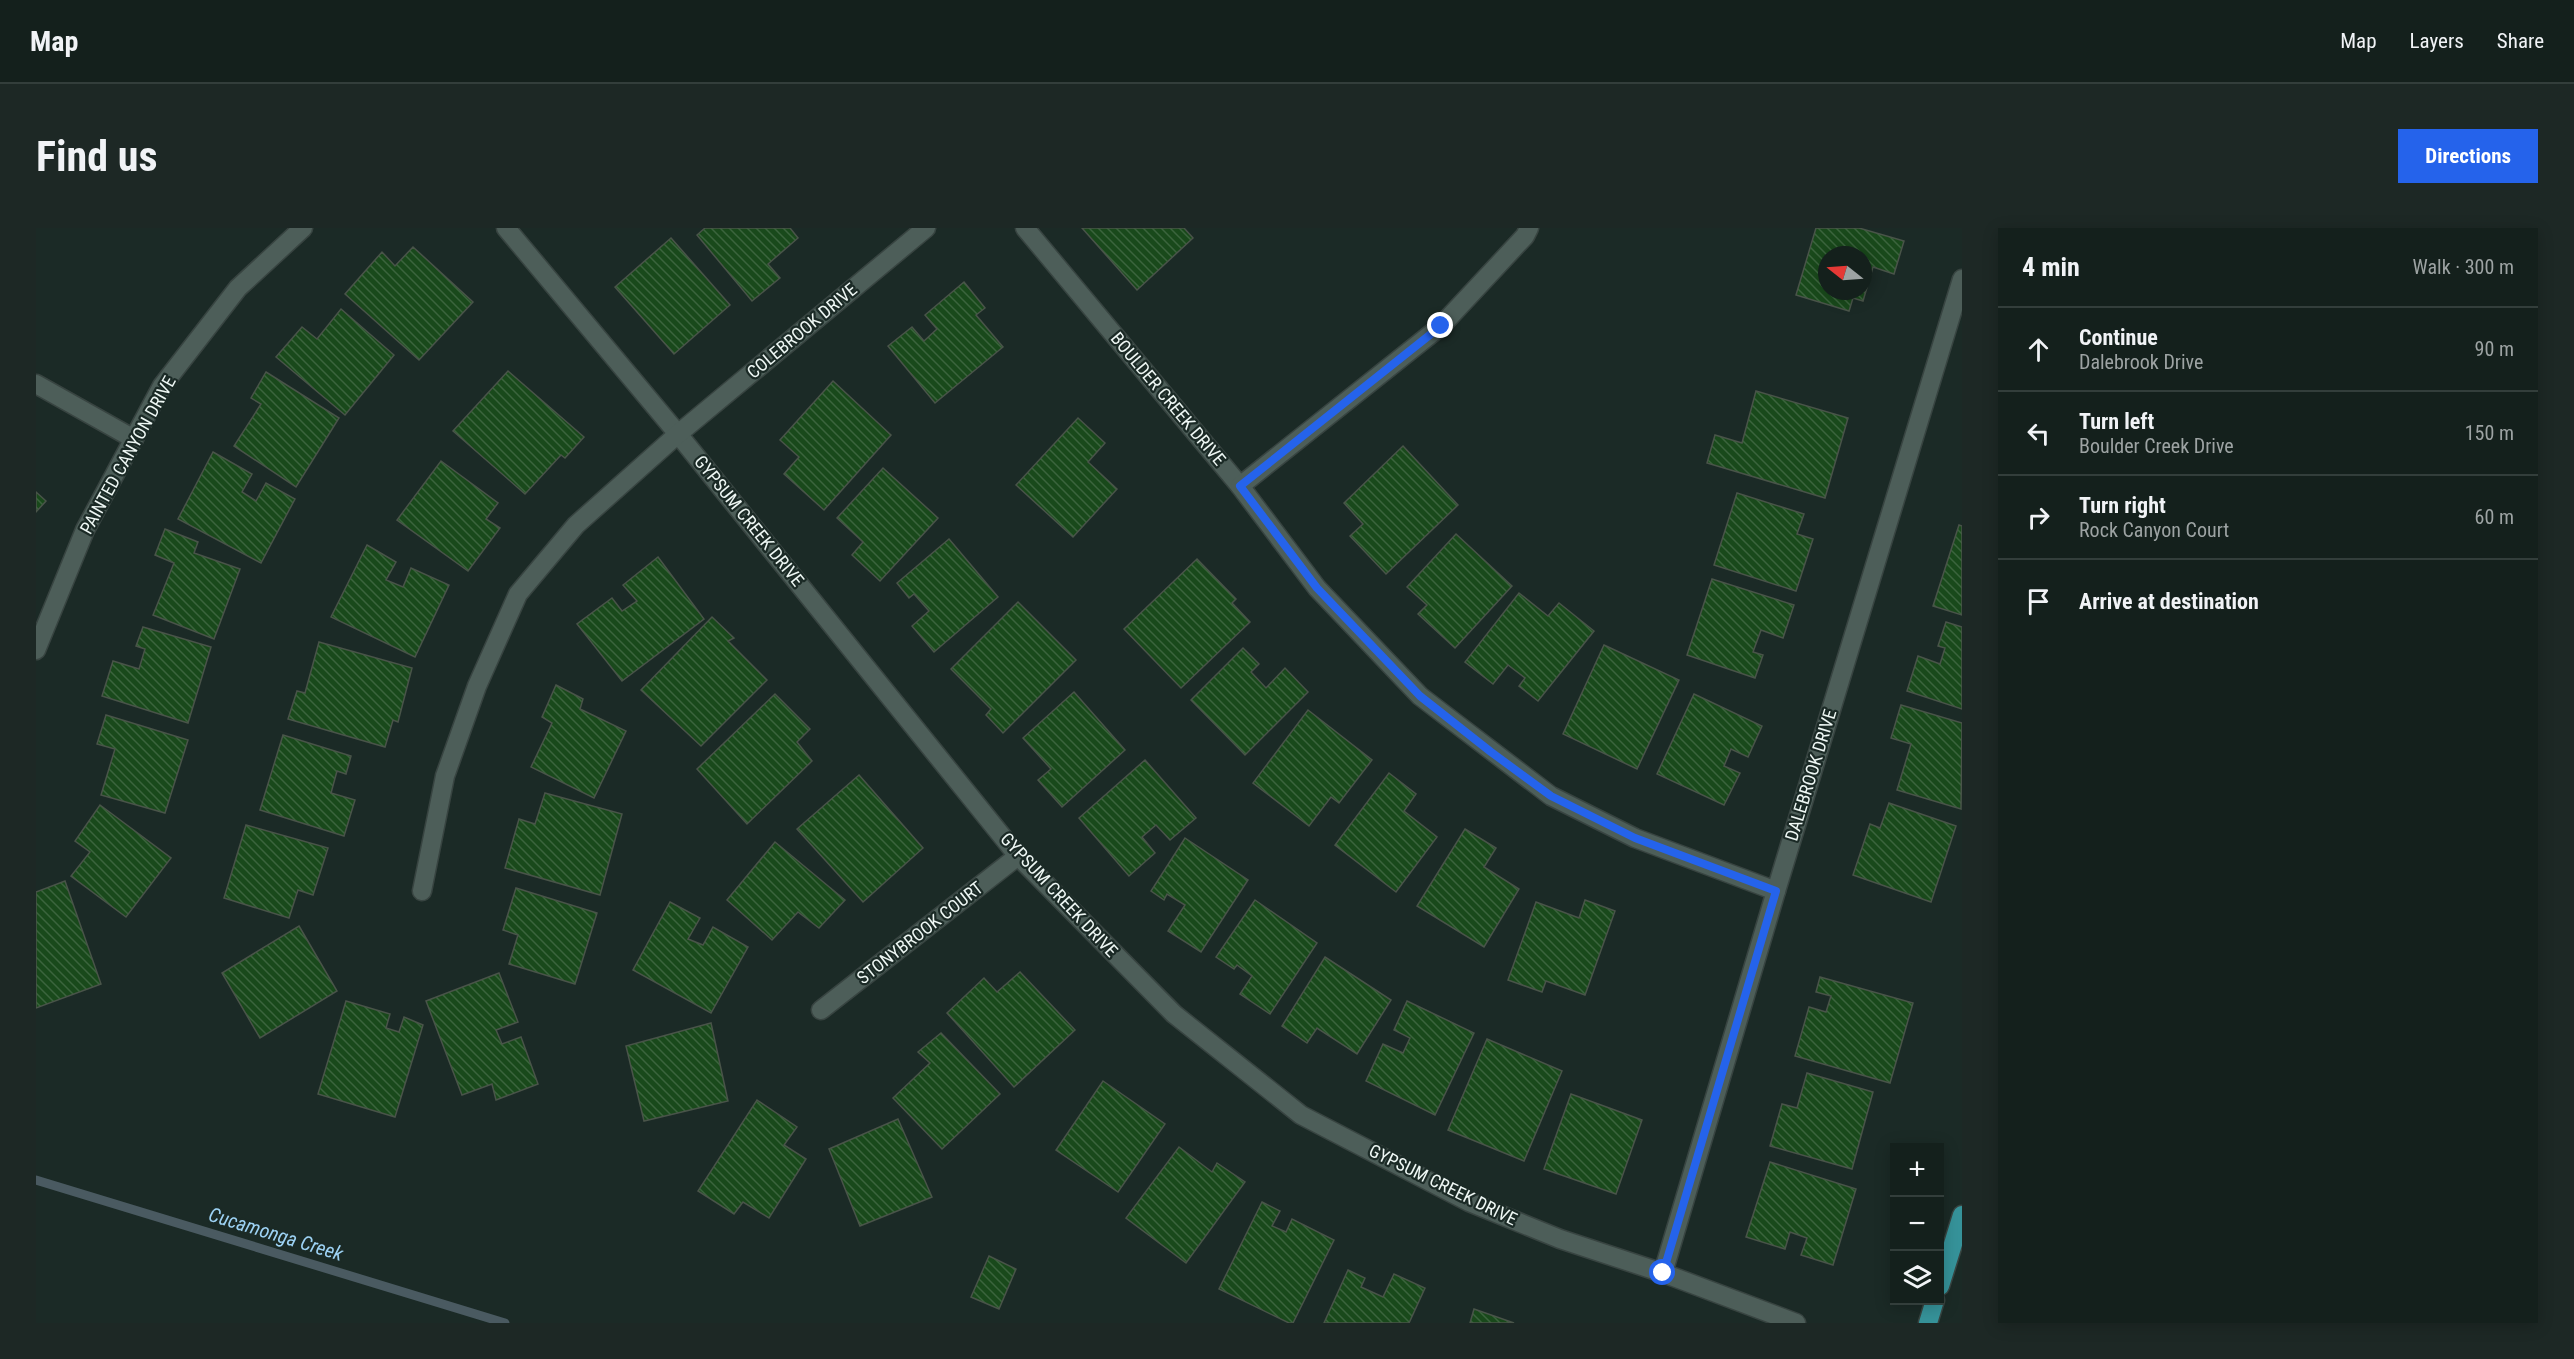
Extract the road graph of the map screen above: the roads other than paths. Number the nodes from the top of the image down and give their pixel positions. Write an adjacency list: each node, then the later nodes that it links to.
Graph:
1 (303, 228): 9 (street, PAINTED CANYON DRIVE)
2 (506, 228): 8 (street, GYPSUM CREEK DRIVE)
3 (926, 228): 8 (street, COLEBROOK DRIVE)
4 (1025, 228): 10 (street, BOULDER CREEK DRIVE)
5 (1529, 228): 10 (street)
6 (1962, 279): 14 (street, DALEBROOK DRIVE)
7 (36, 384): 9 (street)
8 (678, 434): 12 (street, GYPSUM CREEK DRIVE); 13 (street, COLEBROOK DRIVE)
9 (134, 439): 11 (street, PAINTED CANYON DRIVE)
10 (1240, 486): 14 (street, BOULDER CREEK DRIVE)
11 (36, 650)
12 (1018, 856): 15 (street, STONYBROOK COURT); 17 (street, GYPSUM CREEK DRIVE)
13 (422, 891)
14 (1776, 891): 17 (street, DALEBROOK DRIVE)
15 (821, 1011)
16 (1962, 1215): 18 (main road)
17 (1663, 1273): 20 (street, GYPSUM CREEK DRIVE)
18 (1944, 1273)
19 (1933, 1305): 21 (main road)
20 (1797, 1323)
21 (1928, 1323)

